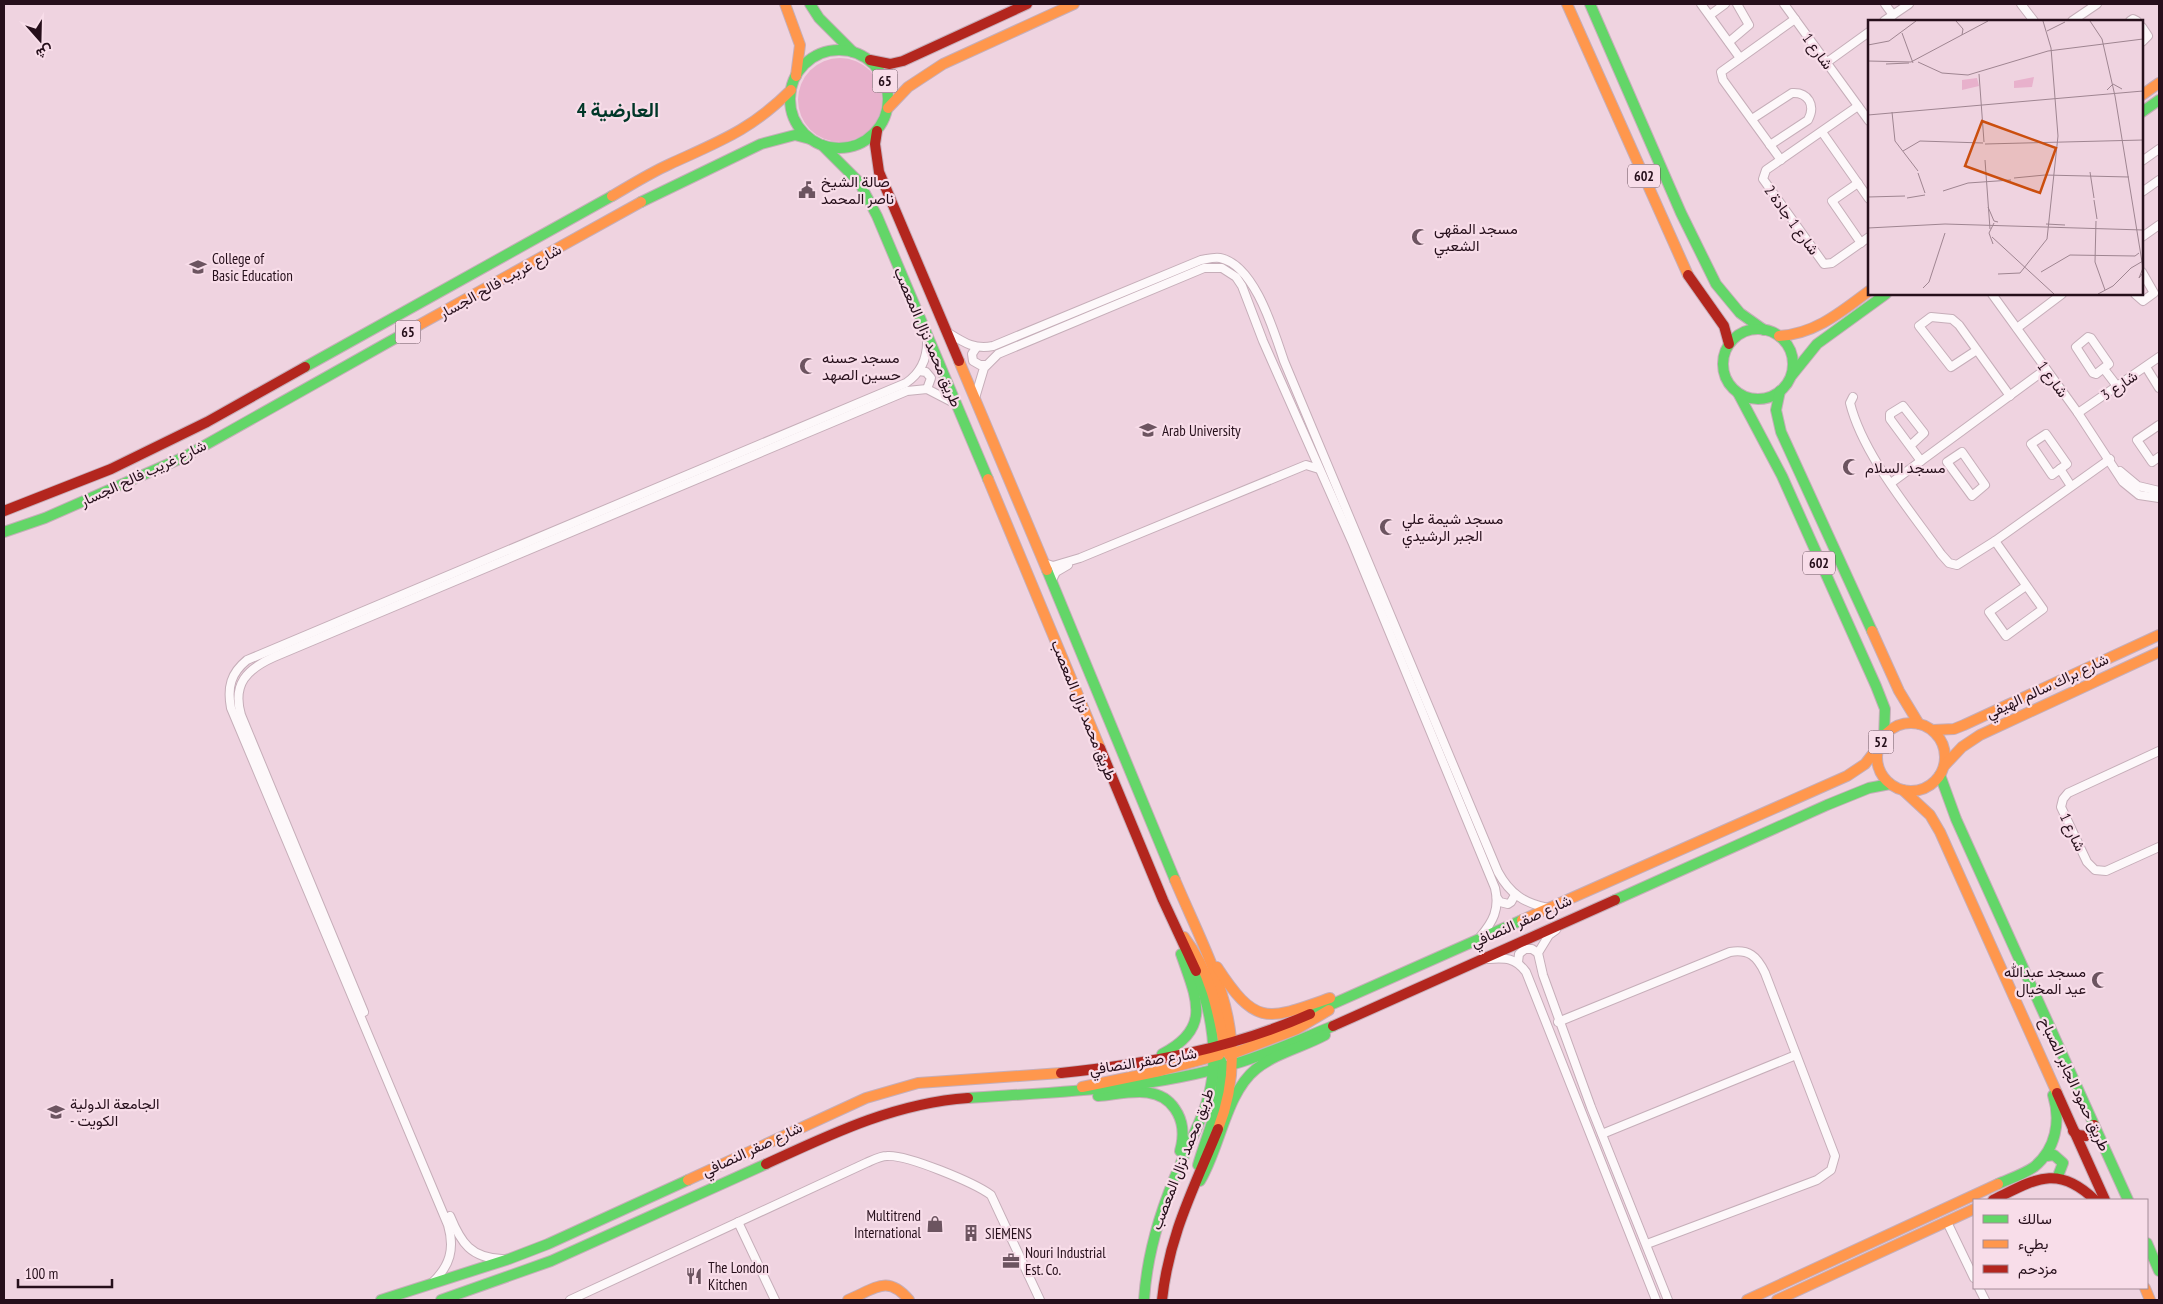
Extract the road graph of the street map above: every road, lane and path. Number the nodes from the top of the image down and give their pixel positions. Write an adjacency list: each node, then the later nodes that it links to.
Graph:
1 (784, 4): 29 (main road)
2 (810, 4): 25 (main road)
3 (1027, 4): 27 (main road)
4 (1074, 4): 35 (main road)
5 (1567, 4): 66 (main road, 602)
6 (1590, 4): 62 (main road, 602)
7 (1701, 4): 15 (street)
8 (1726, 4): 15 (street)
9 (1737, 4): 24 (street)
10 (1784, 4): 17 (street, شارع 1)
11 (1885, 4): 16 (street)
12 (1909, 4): 16 (street)
13 (2021, 4): 19 (street)
14 (2093, 5): 20 (street)
15 (1710, 15): 24 (street)
16 (1893, 15): 18 (street)
17 (1794, 19): 26 (street); 28 (street, شارع 1)
18 (1886, 20)
19 (2033, 20)
20 (2073, 20)
21 (2143, 29): 23 (street)
22 (1868, 35): 28 (street)
23 (2143, 41)
24 (1729, 42): 26 (street)
25 (853, 52): 27 (main road, 65); 29 (main road, 65)
26 (1740, 58): 37 (street)
27 (868, 60): 35 (main road, 65)
28 (1826, 63): 34 (street, شارع 1)
29 (796, 76): 31 (main road, 65)
30 (2159, 83): 32 (main road)
31 (791, 90): 41 (main road, 65); 101 (main road, شارع غريب فالح الجسار / 65)
32 (2143, 95)
33 (2159, 100): 36 (main road)
34 (1858, 106): 38 (street, شارع 1); 40 (street, شارع 1 جادة 2)
35 (888, 108): 39 (main road, 65)
36 (2143, 111)
37 (1752, 119): 43 (street); 43 (street)
38 (1868, 120)
39 (877, 131): 42 (main road, 65); 63 (main road, طريق محمد نزال المعصب)
40 (1822, 132): 45 (street, شارع 1 جادة 2); 48 (street)
41 (810, 139): 42 (main road, 65); 102 (main road, شارع غريب فالح الجسار / 65)
42 (822, 145): 64 (main road, طريق محمد نزال المعصب)
43 (1770, 145): 45 (street)
44 (2159, 148): 46 (street)
45 (1781, 160): 54 (street, شارع 1 جادة 2)
46 (2143, 160)
47 (2159, 180): 49 (street)
48 (1858, 183): 50 (street); 54 (street)
49 (2143, 191)
50 (1868, 198)
51 (2159, 225): 52 (street)
52 (2143, 237)
53 (1868, 238): 54 (street, شارع 1 جادة 2)
54 (1861, 243)
55 (2143, 274): 59 (street)
56 (1868, 292): 65 (main road)
57 (1885, 295): 75 (main road)
58 (1993, 295): 61 (street, شارع 1)
59 (2136, 295)
60 (2053, 296): 61 (street)
61 (2017, 328): 72 (street, شارع 1)
62 (1764, 330): 65 (main road, 602); 66 (main road)
63 (948, 332): 67 (street); 83 (main road, طريق محمد نزال المعصب)
64 (927, 333): 74 (street); 84 (main road, طريق محمد نزال المعصب)
65 (1779, 336): 75 (main road)
66 (1729, 344): 80 (main road, 602)
67 (976, 348): 70 (street); 121 (street)
68 (1977, 350): 68 (street); 81 (street)
69 (2159, 357): 71 (street, شارع 3)
70 (985, 365): 83 (street); 89 (street)
71 (2146, 367): 76 (street, شارع 3); 77 (street)
72 (2046, 369): 81 (street); 85 (street, شارع 1)
73 (2104, 369): 73 (street); 76 (street)
74 (919, 371): 78 (street); 158 (street)
75 (1792, 375): 79 (main road, 602)
76 (2117, 386): 85 (street, شارع 3)
77 (2159, 388)
78 (927, 389): 84 (street); 155 (street)
79 (1780, 391): 80 (main road); 112 (main road, 602)
80 (1738, 394): 114 (main road, 602)
81 (2010, 396): 87 (street)
82 (1853, 397): 97 (street)
83 (975, 398): 105 (main road, طريق محمد نزال المعصب)
84 (956, 404): 123 (main road, طريق محمد نزال المعصب)
85 (2078, 413): 93 (street, شارع 1)
86 (2159, 425): 91 (street)
87 (1944, 444): 90 (street); 92 (street)
88 (1910, 446): 88 (street); 92 (street)
89 (1313, 453): 94 (street); 96 (street)
90 (1953, 457): 90 (street)
91 (2159, 457)
92 (1921, 461): 97 (street)
93 (2112, 462): 98 (street); 99 (street, شارع 1); 100 (street, شارع 1)
94 (1319, 468): 96 (street); 122 (street)
95 (2060, 469): 95 (street); 98 (street)
96 (1271, 479): 104 (street)
97 (1891, 483): 103 (street)
98 (2071, 486): 103 (street)
99 (2159, 491)
100 (2159, 498)
101 (4, 511)
102 (4, 532)
103 (1995, 541): 107 (street)
104 (1080, 558): 105 (street); 106 (street)
105 (1044, 563): 106 (main road, طريق محمد نزال المعصب)
106 (1052, 580): 127 (main road, طريق محمد نزال المعصب)
107 (2026, 586): 107 (street)
108 (2159, 634): 110 (main road, شارع براك سالم الهيفي)
109 (2159, 652): 111 (main road, شارع براك سالم الهيفي)
110 (2032, 693): 111 (main road); 113 (main road, شارع براك سالم الهيفي)
111 (2037, 709): 116 (main road, شارع براك سالم الهيفي)
112 (1919, 724): 113 (main road); 114 (main road, 52)
113 (1933, 730): 116 (main road)
114 (1881, 742): 118 (main road, 52); 124 (main road, شارع صقر النصافي)
115 (2159, 751): 120 (street, شارع 1)
116 (1945, 765): 117 (main road)
117 (1940, 775): 119 (main road); 139 (main road, طريق حمود الجابر الصباح)
118 (1890, 784): 119 (main road); 125 (main road, شارع صقر النصافي)
119 (1902, 790): 134 (main road, طريق حمود الجابر الصباح)
120 (2159, 847)
121 (1515, 895): 122 (street); 124 (street)
122 (1498, 898): 126 (street)
123 (1163, 900): 136 (main road, طريق محمد نزال المعصب); 137 (main road)
124 (1548, 908): 126 (main road, شارع صقر النصافي)
125 (1567, 922): 128 (street); 129 (main road, شارع صقر النصافي)
126 (1477, 941): 131 (main road, شارع صقر النصافي)
127 (1202, 942): 131 (main road); 136 (main road, طريق محمد نزال المعصب)
128 (1538, 953): 130 (street); 133 (street)
129 (1484, 960): 130 (street); 132 (main road, شارع صقر النصافي)
130 (1518, 962): 168 (street)
131 (1400, 976): 136 (main road, شارع صقر النصافي)
132 (1365, 1013): 136 (main road, شارع صقر النصافي); 144 (main road)
133 (1558, 1022): 135 (street); 141 (street)
134 (2028, 1028): 140 (main road, طريق حمود الجابر الصباح); 142 (main road)
135 (1796, 1055): 141 (street); 153 (street)
136 (1222, 1059): 137 (main road, شارع صقر النصافي); 138 (main road, شارع صقر النصافي); 144 (main road); 144 (main road, طريق محمد نزال المعصب); 149 (main road, طريق محمد نزال المعصب)
137 (1055, 1074): 155 (main road, شارع صقر النصافي)
138 (1029, 1096): 149 (main road); 160 (main road, شارع صقر النصافي)
139 (2094, 1125): 140 (main road); 148 (main road, طريق حمود الجابر الصباح)
140 (2073, 1132): 147 (main road, طريق حمود الجابر الصباح)
141 (1602, 1134): 153 (street)
142 (2047, 1156): 143 (main road); 170 (main road)
143 (2058, 1176): 145 (main road); 146 (main road)
144 (1190, 1195): 167 (main road, طريق محمد نزال المعصب)
145 (1995, 1199)
146 (2094, 1199)
147 (2105, 1199)
148 (2128, 1199)
149 (1162, 1208): 166 (main road, طريق محمد نزال المعصب)
150 (1973, 1209): 152 (main road)
151 (738, 1222): 161 (street); 162 (street); 165 (street)
152 (1947, 1222): 157 (street); 171 (main road)
153 (1647, 1244): 169 (street)
154 (2148, 1245): 156 (main road)
155 (509, 1259): 158 (main road, شارع صقر النصافي)
156 (2159, 1271)
157 (1973, 1276)
158 (430, 1285): 159 (main road, شارع صقر النصافي)
159 (381, 1300)
160 (441, 1300)
161 (570, 1300)
162 (775, 1300)
163 (848, 1300): 164 (main road)
164 (909, 1300)
165 (1040, 1300)
166 (1144, 1300)
167 (1162, 1300)
168 (1656, 1300)
169 (1668, 1300)
170 (1747, 1300)
171 (1777, 1300)

